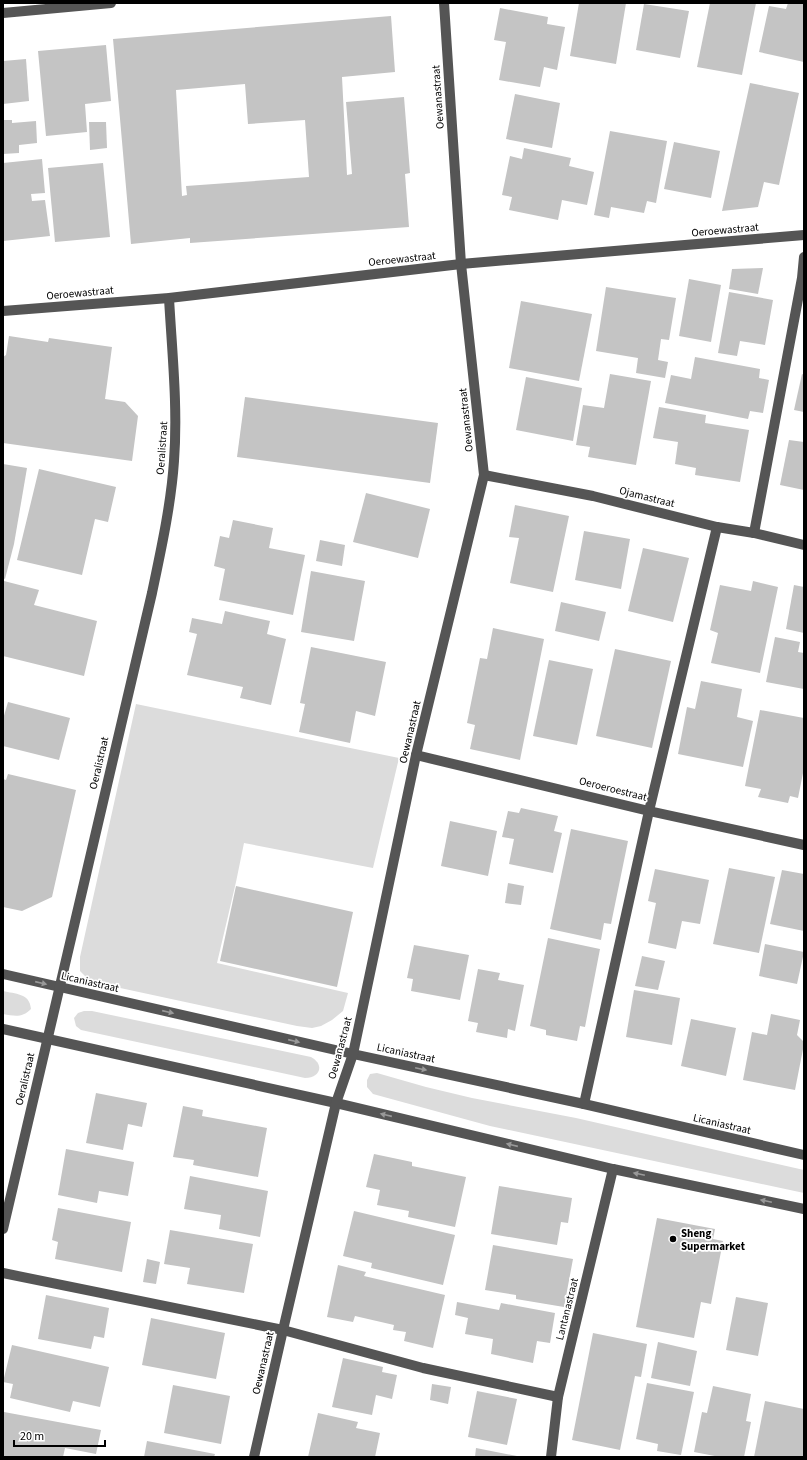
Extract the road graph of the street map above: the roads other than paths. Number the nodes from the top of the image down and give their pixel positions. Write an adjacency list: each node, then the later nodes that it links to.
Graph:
1 (111, 3): 3 (street)
2 (444, 3): 6 (street, Oewanastraat)
3 (3, 13)
4 (804, 235): 6 (street, Oeroewastraat)
5 (804, 257): 11 (street)
6 (461, 264): 7 (street, Oeroewastraat); 9 (street, Oewanastraat)
7 (169, 298): 8 (street, Oeroewastraat); 17 (street, Oeralistraat)
8 (3, 311)
9 (484, 475): 10 (street, Ojamastraat); 13 (street, Oewanastraat)
10 (717, 527): 11 (street, Ojamastraat); 14 (street)
11 (754, 533): 12 (street, Ojamastraat)
12 (804, 545)
13 (416, 754): 14 (street, Oeroeroestraat); 20 (street, Oewanastraat)
14 (650, 811): 15 (street, Oeroeroestraat); 22 (street)
15 (804, 845)
16 (3, 974): 17 (street, Licaniastraat, one-way to 17)
17 (59, 987): 19 (street, Oeralistraat); 20 (street, Licaniastraat, one-way to 20)
18 (3, 1029): 19 (street)
19 (47, 1040): 21 (street); 26 (street, Oeralistraat)
20 (353, 1054): 21 (street, Oewanastraat); 22 (street, Licaniastraat, one-way to 22)
21 (336, 1103): 24 (street, one-way to 21); 28 (street, Oewanastraat)
22 (584, 1104): 23 (street, Licaniastraat)
23 (804, 1155)
24 (613, 1169): 25 (street, one-way to 24); 29 (street, Lantanastraat)
25 (804, 1209)
26 (3, 1229)
27 (3, 1273): 28 (street)
28 (283, 1330): 29 (street); 30 (street, Oewanastraat)
29 (558, 1396): 31 (street, Lantanastraat)
30 (254, 1457)
31 (551, 1457)

